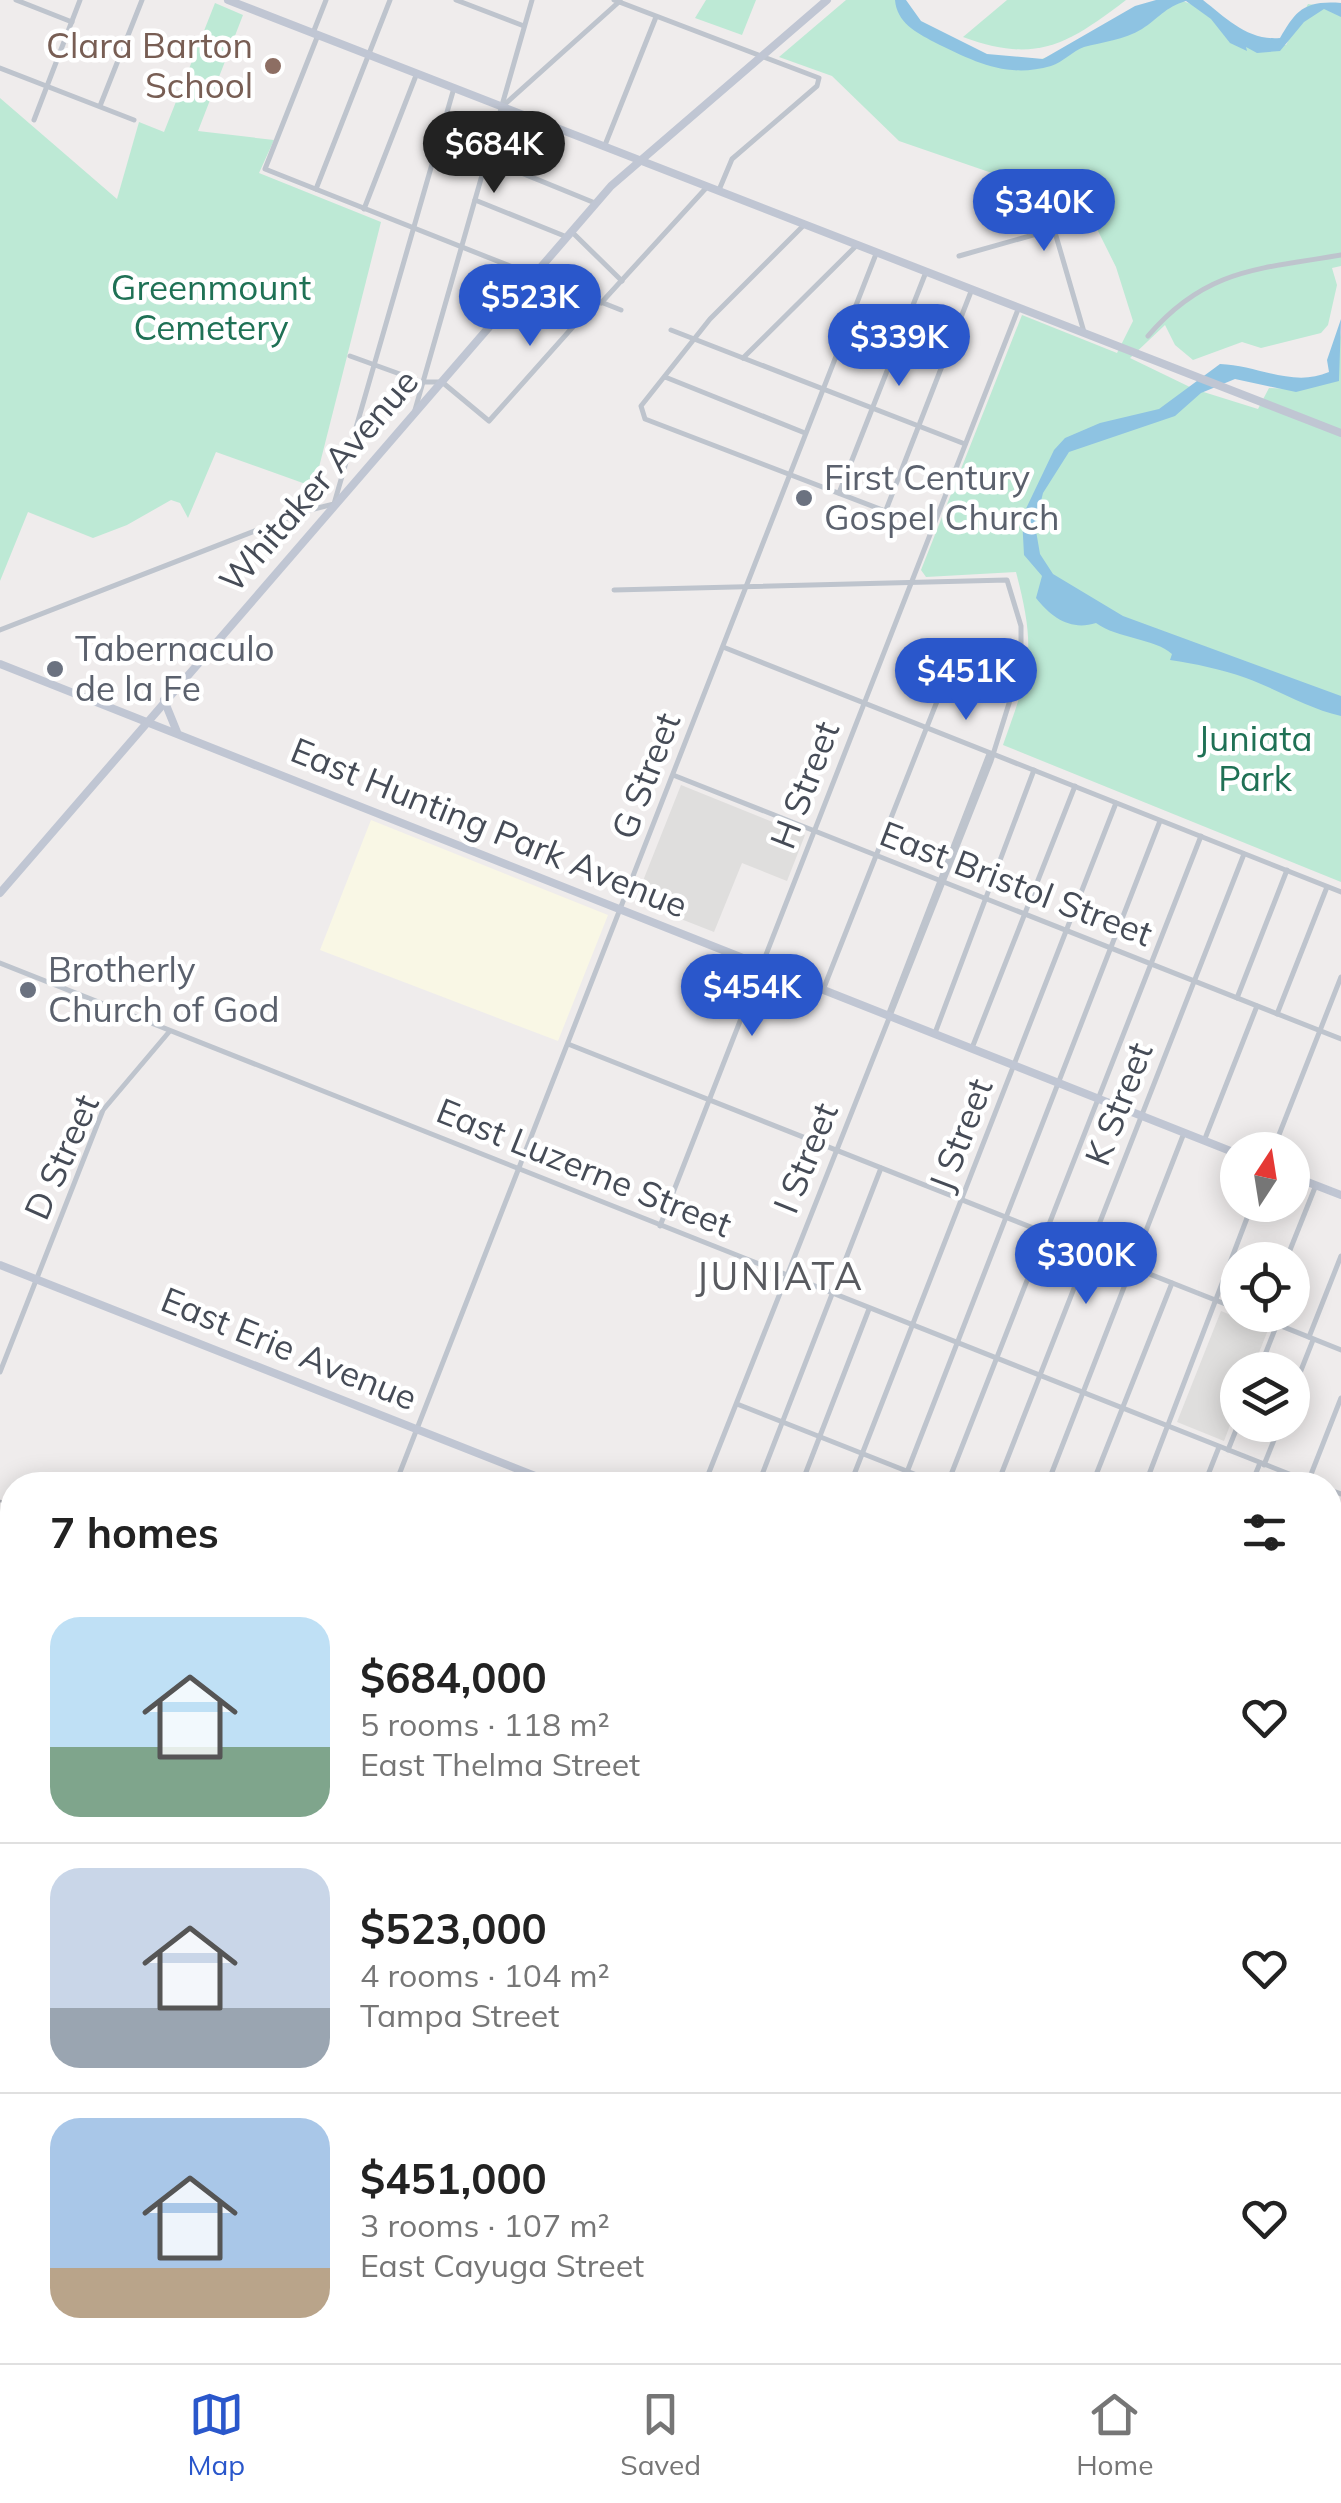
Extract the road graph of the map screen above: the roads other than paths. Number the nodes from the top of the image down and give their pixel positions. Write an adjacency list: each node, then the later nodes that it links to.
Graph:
1 (16, 0): 12 (street)
2 (80, 0): 12 (street)
3 (142, 0): 21 (street)
4 (228, 0): 14 (main road)
5 (326, 0): 14 (street)
6 (390, 0): 15 (street)
7 (456, 0): 13 (street)
8 (532, 0): 13 (street)
9 (827, 0): 16 (main road, Whitaker Avenue)
10 (618, 1): 11 (street); 22 (street)
11 (656, 17): 16 (street); 25 (street)
12 (72, 22): 19 (street)
13 (524, 26): 22 (street)
14 (316, 34): 15 (main road); 29 (street)
15 (369, 54): 18 (main road); 29 (street)
16 (764, 56): 27 (main road, Whitaker Avenue); 30 (street)
17 (0, 68): 19 (street)
18 (417, 73): 20 (main road); 33 (street)
19 (47, 86): 21 (street); 23 (street)
20 (454, 88): 22 (main road); 35 (street)
21 (100, 106): 24 (street)
22 (503, 106): 25 (main road); 26 (street)
23 (34, 120)
24 (134, 120)
25 (605, 145): 27 (main road)
26 (487, 159): 31 (street); 32 (street)
27 (641, 160): 28 (main road); 32 (main road, Whitaker Avenue)
28 (708, 186): 30 (main road); 44 (street)
29 (316, 190): 33 (street)
30 (719, 190): 34 (main road)
31 (475, 200): 36 (street); 38 (street)
32 (596, 203): 36 (main road, Whitaker Avenue)
33 (364, 209): 35 (street)
34 (805, 224): 37 (main road); 52 (street)
35 (413, 228): 38 (street); 55 (street)
36 (569, 235): 43 (main road, Whitaker Avenue); 44 (street)
37 (857, 244): 39 (main road); 54 (street)
38 (462, 247): 43 (street); 57 (street)
39 (877, 252): 42 (main road); 59 (street, G Street)
40 (1341, 255): 51 (street)
41 (959, 256): 50 (street)
42 (926, 272): 45 (main road); 60 (street)
43 (532, 275): 46 (street); 58 (main road, Whitaker Avenue)
44 (622, 281): 46 (street)
45 (972, 290): 47 (main road); 62 (street)
46 (599, 302): 48 (street); 58 (street)
47 (1018, 307): 50 (main road); 65 (street, H Street)
48 (621, 310)
49 (671, 330): 52 (street)
50 (1084, 332): 64 (main road)
51 (1148, 336)
52 (693, 338): 54 (street); 56 (street)
53 (350, 356): 55 (street)
54 (742, 358): 59 (street)
55 (372, 364): 57 (street); 68 (street)
56 (664, 376): 63 (street); 66 (street)
57 (422, 382): 58 (street); 61 (street)
58 (442, 382): 61 (main road, Whitaker Avenue)
59 (822, 389): 60 (street); 63 (street, G Street)
60 (872, 408): 62 (street); 67 (street)
61 (414, 413): 68 (main road, Whitaker Avenue)
62 (919, 426): 65 (street); 69 (street)
63 (805, 433): 66 (street, G Street)
64 (1341, 433)
65 (965, 444): 70 (street, H Street)
66 (790, 474): 67 (street); 72 (street, G Street)
67 (839, 493): 69 (street)
68 (334, 504): 74 (street); 78 (main road, Whitaker Avenue)
69 (886, 512): 70 (street)
70 (932, 529): 71 (street, H Street)
71 (911, 583): 72 (street); 76 (street, I Street); 79 (street, H Street)
72 (745, 587): 73 (street); 75 (street, G Street)
73 (614, 590)
74 (0, 630)
75 (723, 648): 79 (street); 85 (street, G Street)
76 (1022, 649): 81 (street); 83 (street, I Street)
77 (0, 664): 80 (main road, East Hunting Park Avenue)
78 (164, 700): 80 (main road, Whitaker Avenue); 82 (main road)
79 (864, 703): 81 (street); 89 (street, H Street)
80 (146, 722): 82 (main road, East Hunting Park Avenue); 97 (main road, Whitaker Avenue)
81 (928, 727): 83 (street); 92 (street)
82 (180, 735): 99 (main road, East Hunting Park Avenue)
83 (991, 752): 84 (street); 94 (street, I Street)
84 (1034, 770): 86 (street); 98 (street)
85 (673, 775): 89 (street, East Bristol Street); 99 (street, G Street)
86 (1074, 786): 87 (street); 100 (street)
87 (1116, 803): 88 (street); 101 (street, J Street)
88 (1160, 821): 90 (street); 102 (street)
89 (814, 831): 92 (street, East Bristol Street); 105 (street, H Street)
90 (1201, 836): 91 (street); 104 (street)
91 (1244, 854): 93 (street); 107 (street, K Street)
92 (876, 856): 94 (street, East Bristol Street); 108 (street)
93 (1286, 870): 95 (street); 109 (street)
94 (941, 880): 98 (street, East Bristol Street); 112 (street, I Street)
95 (1327, 886): 96 (street); 111 (street)
96 (1341, 892)
97 (0, 893)
98 (984, 897): 100 (street, East Bristol Street); 115 (street)
99 (620, 910): 105 (main road, East Hunting Park Avenue); 117 (street, G Street)
100 (1024, 913): 101 (street, East Bristol Street); 118 (street)
101 (1068, 930): 102 (street, East Bristol Street); 119 (street, J Street)
102 (1111, 948): 104 (street, East Bristol Street); 120 (street)
103 (0, 963): 114 (street, East Luzerne Street)
104 (1151, 964): 107 (street, East Bristol Street); 121 (street)
105 (762, 966): 108 (main road, East Hunting Park Avenue); 122 (street, H Street)
106 (1341, 977): 113 (street)
107 (1194, 981): 109 (street, East Bristol Street); 123 (street, K Street)
108 (824, 990): 112 (main road, East Hunting Park Avenue)
109 (1237, 998): 110 (street, East Bristol Street)
110 (1257, 1006): 111 (street, East Bristol Street); 126 (street)
111 (1277, 1014): 113 (street, East Bristol Street)
112 (889, 1016): 115 (main road, East Hunting Park Avenue); 128 (street, I Street)
113 (1320, 1031): 116 (street, East Bristol Street); 124 (street)
114 (169, 1032): 130 (street, East Luzerne Street); 145 (street, D Street)
115 (935, 1034): 118 (main road, East Hunting Park Avenue)
116 (1341, 1039)
117 (568, 1044): 122 (street); 130 (street, G Street)
118 (971, 1049): 119 (main road, East Hunting Park Avenue)
119 (1015, 1066): 120 (main road, East Hunting Park Avenue); 134 (street, J Street)
120 (1058, 1083): 121 (main road, East Hunting Park Avenue); 135 (street)
121 (1098, 1099): 123 (main road, East Hunting Park Avenue); 138 (street)
122 (710, 1100): 128 (street); 137 (street, H Street)
123 (1140, 1116): 125 (main road, East Hunting Park Avenue); 140 (street, K Street)
124 (1280, 1132)
125 (1184, 1133): 126 (main road, East Hunting Park Avenue); 143 (street)
126 (1204, 1141): 127 (main road, East Hunting Park Avenue)
127 (1220, 1147)
128 (837, 1150): 129 (street); 144 (street, I Street)
129 (882, 1168): 134 (street); 147 (street)
130 (518, 1170): 137 (street, East Luzerne Street); 166 (street, G Street)
131 (1310, 1183): 132 (main road)
132 (1316, 1185): 133 (main road); 139 (street)
133 (1341, 1195)
134 (963, 1200): 135 (street); 151 (street, J Street)
135 (1006, 1217): 138 (street); 154 (street)
136 (1245, 1222): 148 (street)
137 (660, 1226): 144 (street, East Luzerne Street)
138 (1046, 1233): 140 (street); 157 (street)
139 (1293, 1242)
140 (1089, 1250): 143 (street); 159 (street, K Street)
141 (1341, 1256): 153 (street)
142 (0, 1265): 145 (main road, East Erie Avenue)
143 (1132, 1267): 146 (street); 160 (street)
144 (786, 1275): 147 (street, East Luzerne Street); 162 (street, I Street)
145 (38, 1280): 158 (street, D Street); 166 (main road, East Erie Avenue)
146 (1172, 1282): 148 (street); 163 (street)
147 (832, 1294): 150 (street, East Luzerne Street); 164 (street)
148 (1215, 1300): 149 (street); 165 (street)
149 (1220, 1302)
150 (870, 1309): 151 (street, East Luzerne Street); 167 (street)
151 (913, 1325): 154 (street, East Luzerne Street); 172 (street, J Street)
152 (1296, 1332): 153 (street)
153 (1311, 1338): 155 (street); 156 (street)
154 (957, 1343): 157 (street, East Luzerne Street); 174 (street)
155 (1341, 1350)
156 (1306, 1352)
157 (996, 1359): 159 (street, East Luzerne Street); 181 (street)
158 (0, 1372)
159 (1040, 1376): 160 (street, East Luzerne Street); 182 (street, K Street)
160 (1084, 1394): 163 (street, East Luzerne Street); 183 (street)
161 (1341, 1398): 189 (street)
162 (737, 1404): 164 (street); 177 (street, I Street)
163 (1122, 1409): 165 (street, East Luzerne Street); 184 (street)
164 (783, 1422): 167 (street); 178 (street)
165 (1168, 1427): 170 (street, East Luzerne Street); 185 (street)
166 (416, 1429): 175 (street, G Street); 176 (main road, East Erie Avenue)
167 (820, 1437): 172 (street); 179 (street)
168 (1231, 1442): 171 (street)
169 (1272, 1442): 173 (street)
170 (1218, 1446): 171 (street, East Luzerne Street); 186 (street)
171 (1228, 1450): 173 (street, East Luzerne Street)
172 (862, 1454): 174 (street); 180 (street, J Street)
173 (1262, 1464): 187 (street); 188 (street, East Luzerne Street)
174 (907, 1471)
175 (400, 1472)
176 (525, 1472)
177 (709, 1472)
178 (763, 1472)
179 (806, 1472)
180 (855, 1472)
181 (950, 1472)
182 (1002, 1472)
183 (1052, 1472)
184 (1097, 1472)
185 (1151, 1472)
186 (1209, 1472)
187 (1258, 1472)
188 (1281, 1472)
189 (1312, 1472)

